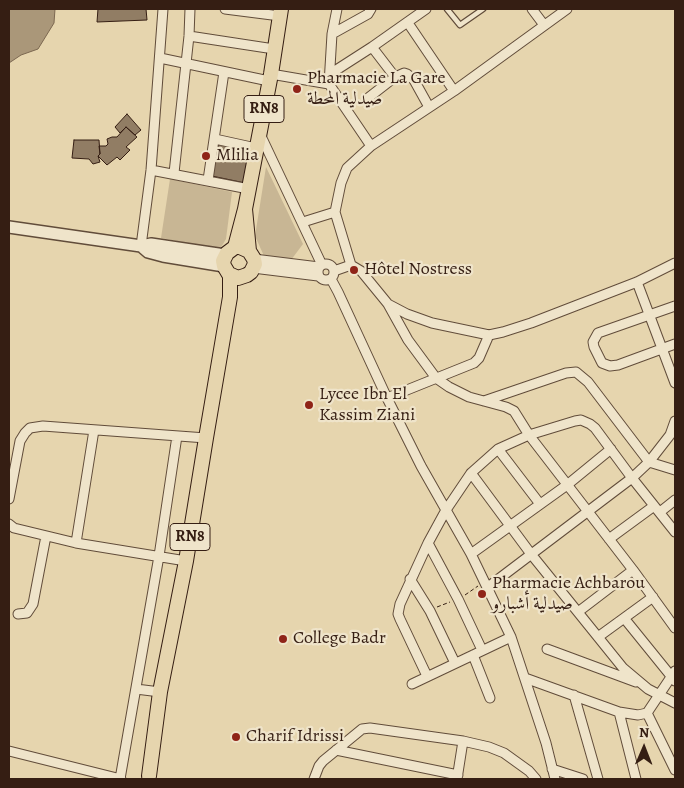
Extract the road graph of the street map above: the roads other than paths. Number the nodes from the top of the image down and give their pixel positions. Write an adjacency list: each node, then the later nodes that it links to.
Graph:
1 (163, 9): 19 (street)
2 (190, 9): 16 (street)
3 (225, 9): 12 (street)
4 (337, 9): 15 (street)
5 (371, 9): 15 (street)
6 (409, 9): 13 (street)
7 (426, 9): 13 (street)
8 (447, 9): 9 (lane)
9 (483, 9)
10 (532, 9): 14 (street)
11 (567, 9): 14 (street)
12 (280, 12): 18 (main road, RN8)
13 (412, 20): 17 (street); 26 (street)
14 (544, 25): 26 (street)
15 (332, 34): 22 (street)
16 (190, 36): 18 (street); 20 (street)
17 (372, 47): 22 (street); 23 (street)
18 (274, 49): 24 (main road, RN8)
19 (160, 58): 20 (street); 33 (street)
20 (186, 64): 21 (street); 34 (street)
21 (224, 72): 24 (street); 30 (street)
22 (330, 74): 25 (street)
23 (396, 77): 27 (street); 28 (street)
24 (270, 78): 25 (street); 29 (main road, RN8)
25 (329, 84): 31 (street)
26 (454, 91): 28 (street)
27 (368, 98)
28 (429, 108): 31 (street)
29 (259, 133): 32 (main road, RN8); 38 (street)
30 (215, 139): 32 (street); 35 (street)
31 (371, 146): 37 (street)
32 (256, 148): 36 (main road, RN8)
33 (151, 170): 34 (street); 40 (street)
34 (174, 174): 35 (street)
35 (208, 180): 36 (street)
36 (249, 189): 41 (main road, RN8)
37 (335, 212): 38 (street); 43 (street)
38 (303, 222): 44 (street)
39 (9, 227): 40 (street)
40 (141, 246): 41 (street)
41 (239, 262): 44 (street); 62 (main road, RN8)
42 (675, 263): 46 (street)
43 (351, 265): 45 (street); 47 (street)
44 (320, 269): 45 (street); 45 (street)
45 (332, 275): 55 (street)
46 (637, 282): 49 (street); 50 (street)
47 (388, 304): 50 (street); 53 (street)
48 (675, 306): 49 (street)
49 (650, 316): 52 (street); 52 (street)
50 (489, 335): 53 (street)
51 (675, 344): 52 (street)
52 (663, 349): 54 (street)
53 (436, 378): 55 (street); 56 (street)
54 (675, 383)
55 (387, 398): 74 (street)
56 (484, 401): 59 (street); 65 (street)
57 (675, 421): 61 (street)
58 (94, 430): 60 (street); 70 (street); 81 (street)
59 (529, 435): 63 (street); 64 (street); 69 (street)
60 (177, 436): 62 (street); 85 (street)
61 (673, 436): 65 (street)
62 (206, 438): 86 (main road, RN8)
63 (498, 449): 67 (street); 72 (street)
64 (612, 449): 68 (street); 69 (street)
65 (649, 462): 66 (street); 68 (street)
66 (675, 470)
67 (471, 473): 74 (street); 77 (street)
68 (632, 478): 73 (street); 75 (street)
69 (567, 485): 72 (street); 75 (street)
70 (9, 499)
71 (675, 500): 73 (street)
72 (540, 504): 77 (street)
73 (657, 509): 78 (street); 80 (street)
74 (446, 510): 82 (street); 83 (street)
75 (588, 512): 80 (street); 84 (street)
76 (9, 524): 79 (street)
77 (510, 526): 83 (street); 84 (street)
78 (675, 532)
79 (46, 536): 81 (street); 92 (street)
80 (609, 539): 87 (street)
81 (76, 543): 85 (street)
82 (428, 543): 88 (street); 98 (street)
83 (471, 554): 89 (street)
84 (531, 554): 89 (street); 91 (street)
85 (159, 556): 86 (street); 106 (street)
86 (186, 561): 107 (main road, RN8)
87 (633, 570): 90 (street); 91 (street)
88 (410, 579): 100 (street); 101 (street)
89 (488, 587): 96 (street)
90 (652, 597): 93 (street); 94 (street)
91 (578, 612): 95 (street)
92 (18, 614)
93 (624, 618): 95 (street); 102 (street)
94 (675, 628)
95 (598, 637): 105 (street)
96 (511, 638): 98 (street); 103 (street)
97 (547, 649): 105 (street)
98 (482, 650): 99 (street)
99 (473, 655): 100 (street); 110 (street)
100 (455, 663): 101 (street)
101 (427, 676): 104 (street)
102 (674, 677): 109 (street)
103 (525, 678): 108 (street); 117 (street)
104 (412, 684)
105 (642, 684): 109 (street)
106 (136, 689): 107 (street); 121 (street)
107 (160, 692): 120 (main road, RN8)
108 (574, 695): 112 (street); 126 (street)
109 (659, 696): 111 (street); 113 (street)
110 (490, 698)
111 (675, 703)
112 (620, 712): 113 (street); 127 (street)
113 (647, 713): 118 (street)
114 (463, 741): 115 (street); 119 (street); 123 (street)
115 (336, 750): 119 (street); 122 (street)
116 (9, 752): 121 (street)
117 (552, 769): 124 (street); 125 (street)
118 (675, 770)
119 (457, 777)
120 (147, 778)
121 (120, 779)
122 (314, 779)
123 (536, 779)
124 (555, 779)
125 (583, 779)
126 (598, 779)
127 (636, 779)

